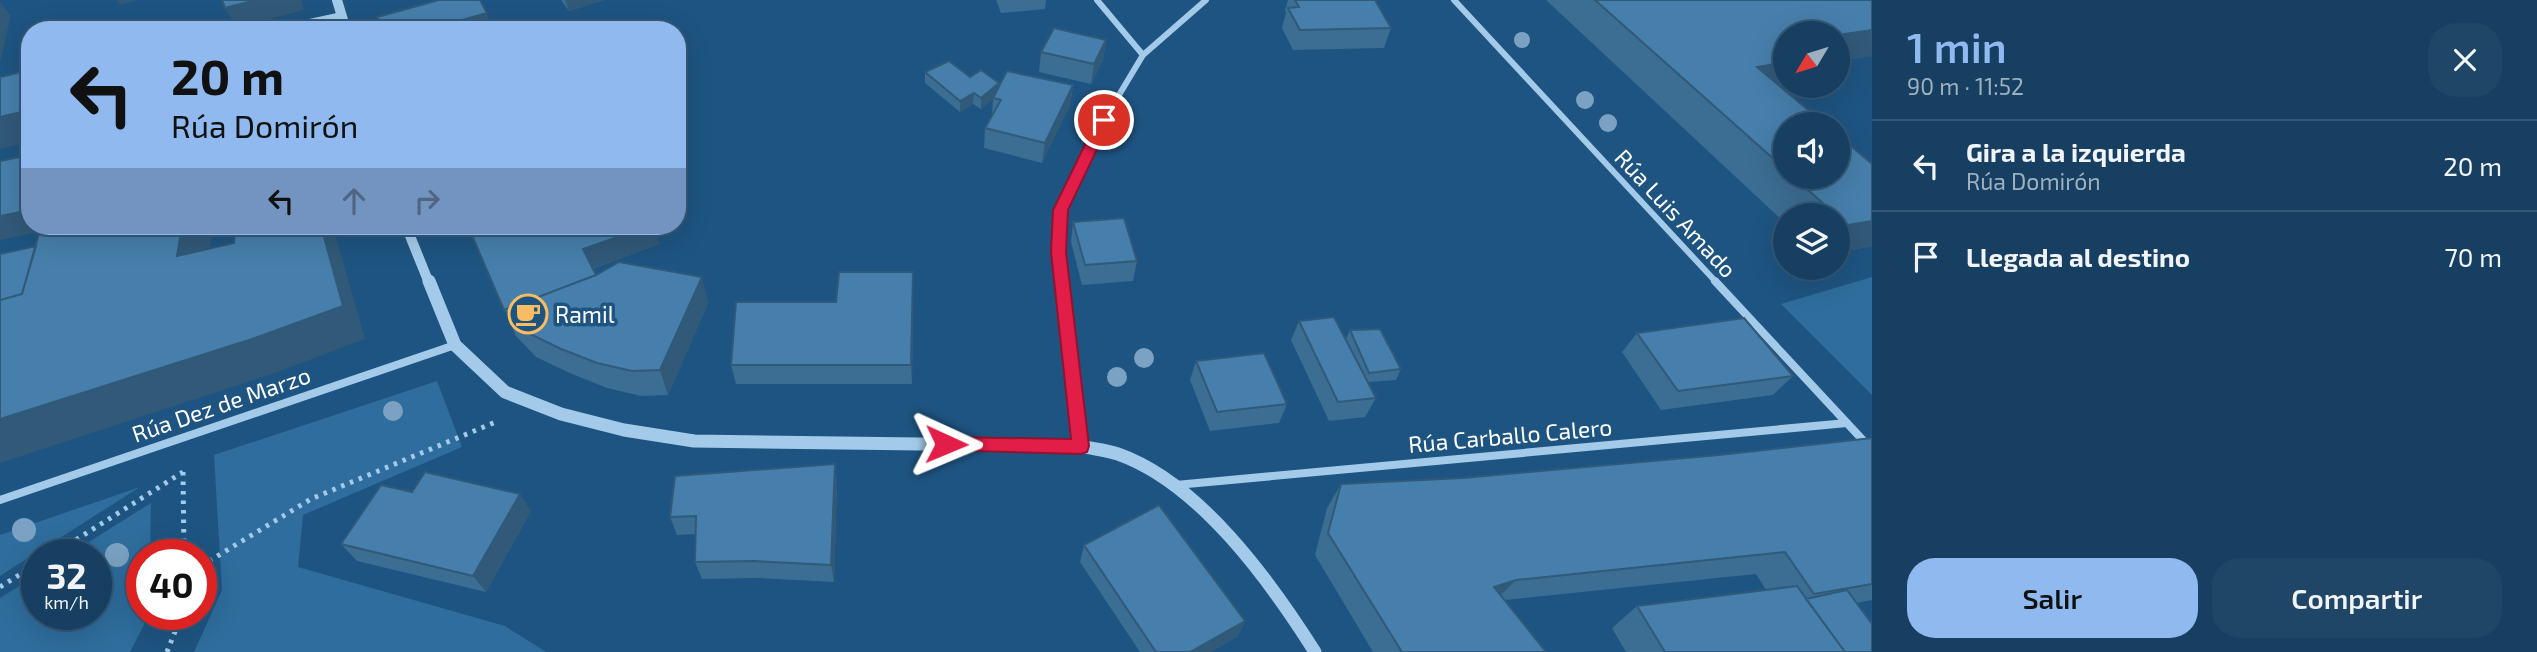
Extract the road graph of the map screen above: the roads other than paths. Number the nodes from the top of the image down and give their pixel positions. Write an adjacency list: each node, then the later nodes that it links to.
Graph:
1 (337, 0): 5 (street)
2 (1097, 0): 8 (street)
3 (1206, 0): 8 (street)
4 (1454, 0): 11 (street, Rúa Luis Amado)
5 (342, 15): 6 (street); 7 (street)
6 (314, 21)
7 (344, 21)
8 (1143, 55): 12 (street)
9 (410, 235): 10 (street)
10 (455, 345): 12 (street); 15 (street, Rúa Dez de Marzo)
11 (1847, 423): 13 (street, Rúa Luis Amado); 14 (street, Rúa Carballo Calero)
12 (1081, 446): 14 (street)
13 (1872, 450)
14 (1176, 485): 16 (street)
15 (0, 500)
16 (1315, 652)

